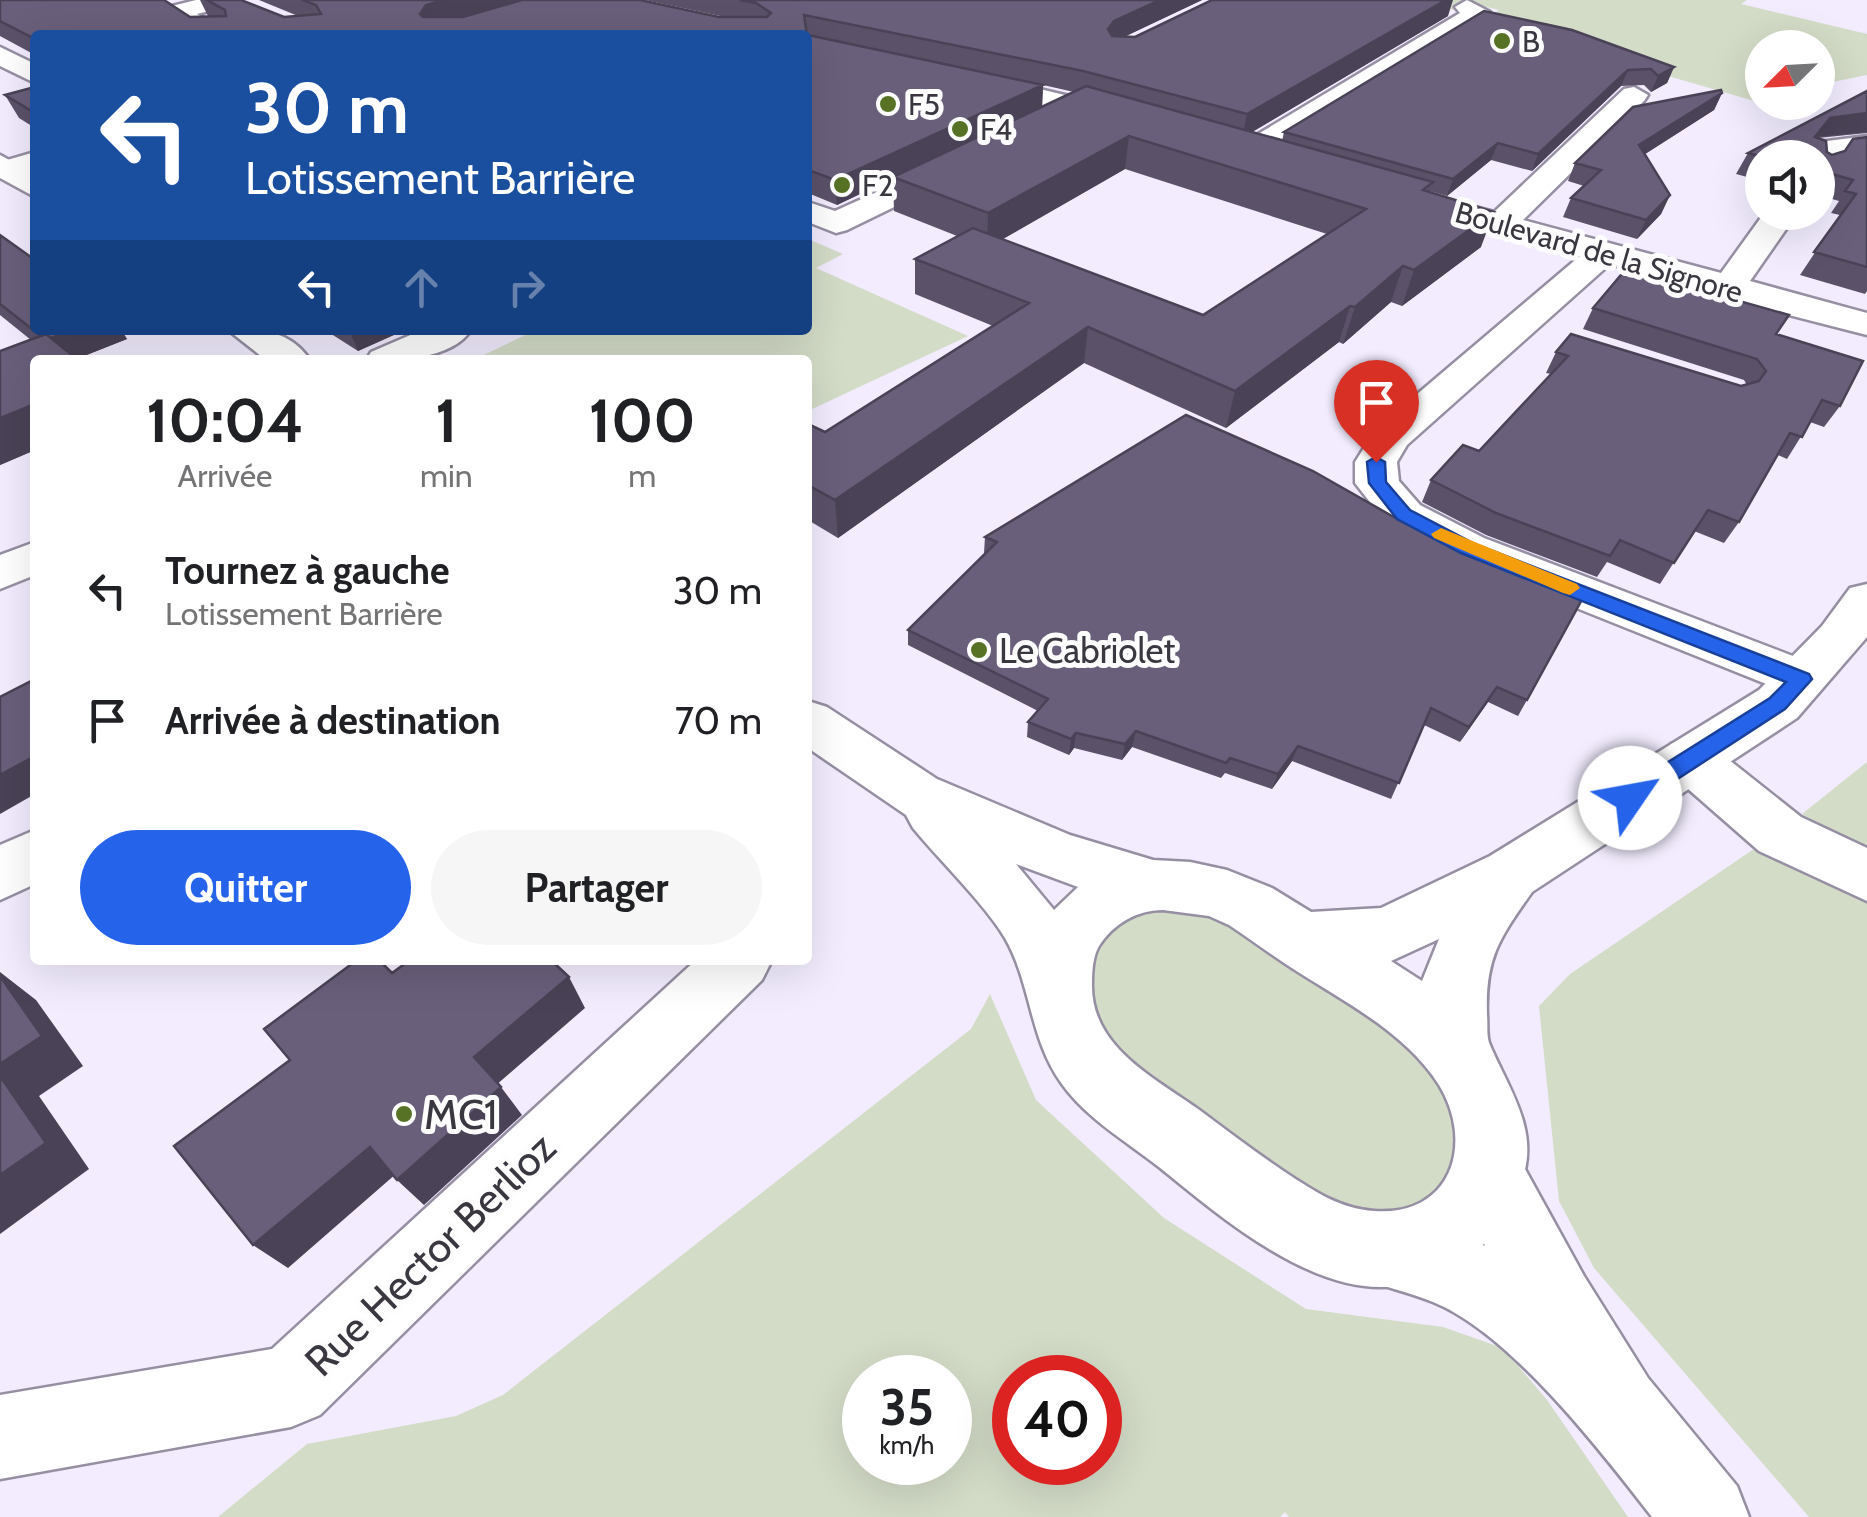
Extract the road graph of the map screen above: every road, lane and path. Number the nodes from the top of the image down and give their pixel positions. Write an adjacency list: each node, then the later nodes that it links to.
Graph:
1 (1466, 7): 15 (street)
2 (0, 56): 3 (street)
3 (30, 76)
4 (947, 76): 8 (street)
5 (30, 81): 6 (street)
6 (0, 92)
7 (1634, 95): 19 (street)
8 (1080, 105): 9 (street); 10 (street)
9 (1159, 127)
10 (1028, 130)
11 (1213, 142): 15 (street)
12 (1867, 145): 14 (street)
13 (993, 147): 18 (street)
14 (1835, 148)
15 (1248, 152): 16 (street)
16 (1284, 162)
17 (1390, 193): 19 (street, Boulevard de la Signore)
18 (812, 213)
19 (1499, 224): 21 (street, Boulevard de la Signore)
20 (1769, 230): 22 (street)
21 (1602, 254): 22 (street, Boulevard de la Signore); 31 (street)
22 (1726, 288): 23 (street, Boulevard de la Signore)
23 (1867, 324)
24 (254, 335): 26 (street)
25 (442, 335): 27 (street)
26 (284, 355)
27 (396, 355)
28 (30, 559): 29 (street)
29 (0, 573)
30 (1867, 600): 31 (street)
31 (1801, 679): 33 (street)
32 (812, 724): 34 (street)
33 (1690, 760): 36 (street); 38 (street)
34 (918, 795): 39 (street); 42 (street)
35 (30, 857): 37 (street)
36 (1511, 874): 40 (street); 43 (street)
37 (0, 876)
38 (1867, 876)
39 (1153, 885): 40 (street); 42 (street)
40 (1301, 940): 43 (street)
41 (735, 965): 47 (street, Rue Hector Berlioz)
42 (1056, 981): 45 (street)
43 (1455, 1048): 44 (street)
44 (1488, 1175): 45 (street); 46 (street)
45 (1386, 1250): 46 (street)
46 (1619, 1407): 48 (street)
47 (0, 1437)
48 (1706, 1517)

